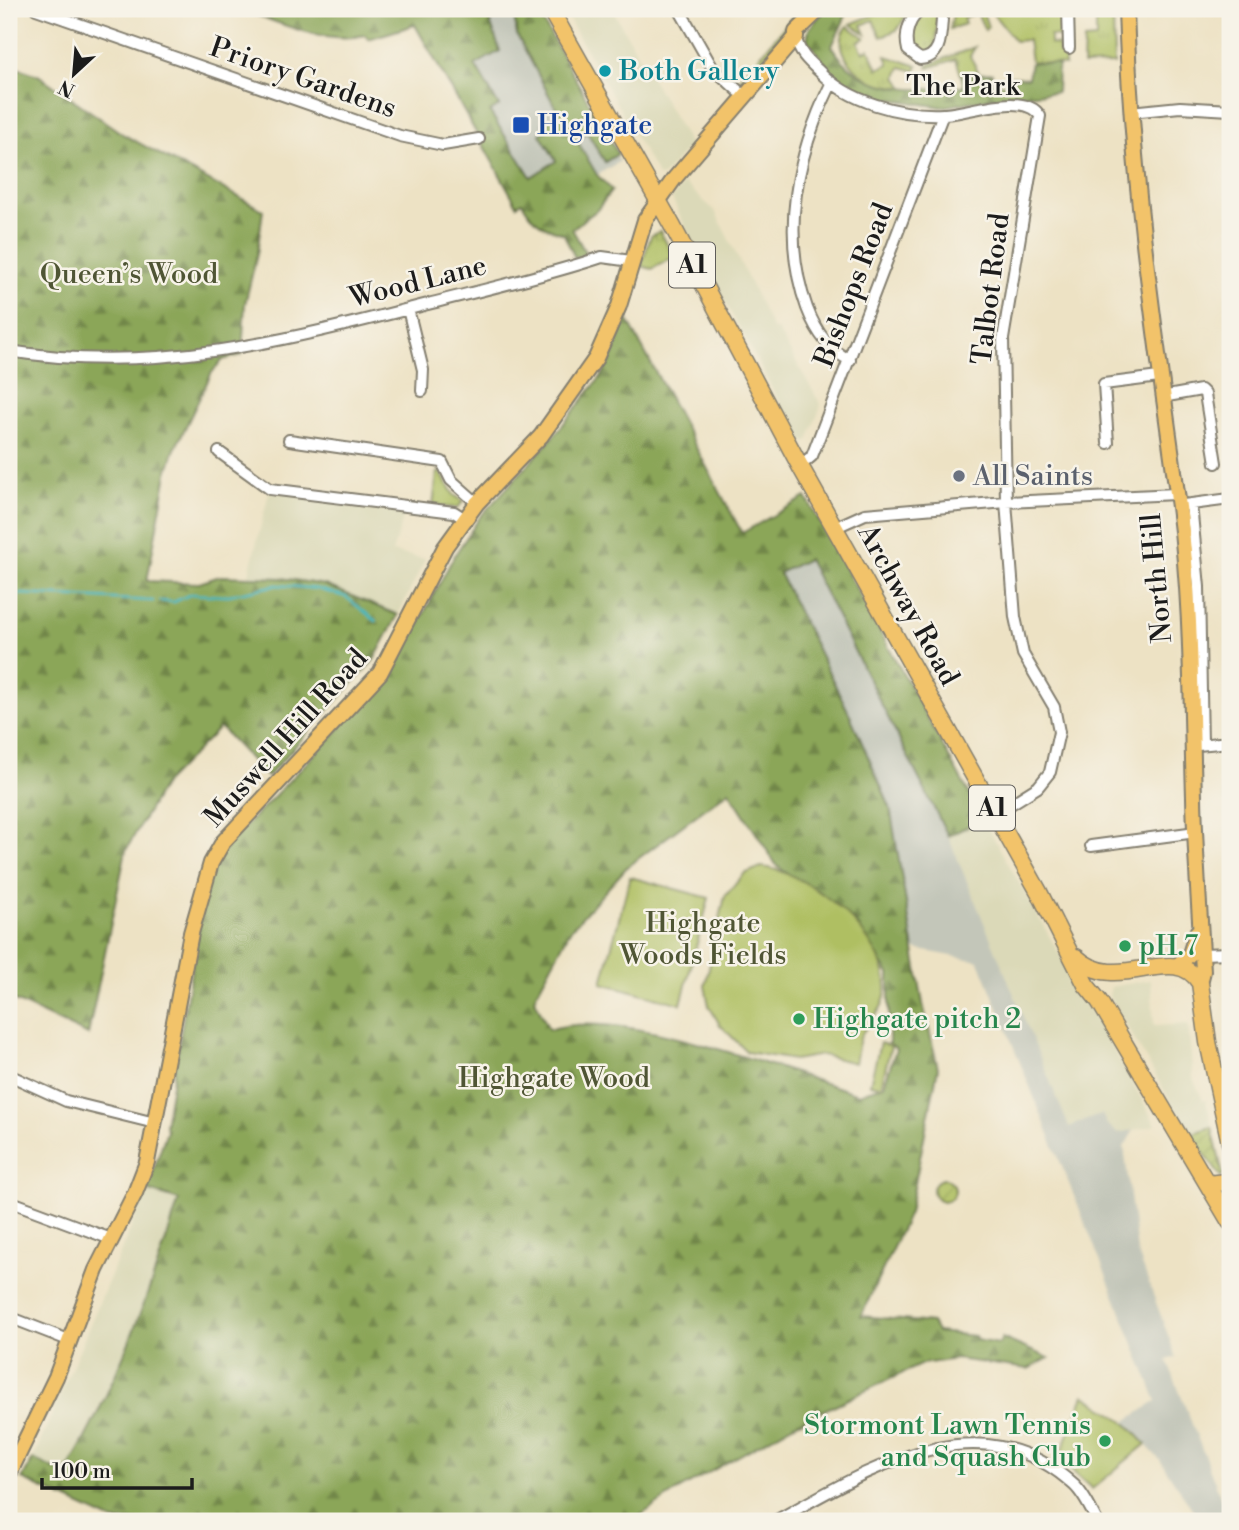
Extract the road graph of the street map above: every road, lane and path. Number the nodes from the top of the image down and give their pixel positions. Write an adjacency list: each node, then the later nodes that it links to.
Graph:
1 (36, 9): 17 (street, Priory Gardens)
2 (550, 9): 18 (highway, Archway Road / A1)
3 (679, 9): 12 (street)
4 (820, 9): 9 (main road, Muswell Hill Road)
5 (924, 9): 6 (street)
6 (943, 9)
7 (1068, 9): 10 (street)
8 (1126, 9): 15 (main road, North Hill)
9 (800, 31): 11 (street, The Park); 12 (main road, Muswell Hill Road)
10 (1069, 48)
11 (831, 84): 16 (street, The Park); 22 (street)
12 (744, 96): 18 (main road, Muswell Hill Road)
13 (1037, 110): 16 (street, The Park); 32 (street, Talbot Road)
14 (1230, 110): 15 (street)
15 (1130, 112): 23 (main road, North Hill)
16 (943, 114): 22 (street, Bishops Road)
17 (479, 139)
18 (658, 202): 19 (main road, Muswell Hill Road); 30 (highway, Archway Road / A1)
19 (631, 261): 20 (street, Wood Lane); 34 (main road, Muswell Hill Road)
20 (408, 309): 21 (street, Wood Lane); 24 (street)
21 (9, 351)
22 (850, 360): 30 (street, Bishops Road)
23 (1159, 377): 25 (main road, North Hill); 27 (street)
24 (422, 391)
25 (1162, 397): 29 (street); 33 (main road, North Hill)
26 (289, 440): 34 (street)
27 (1108, 443)
28 (219, 452): 35 (street)
29 (1216, 463)
30 (800, 466): 36 (highway, Archway Road / A1)
31 (1230, 499): 33 (street)
32 (1006, 502): 33 (street); 36 (street); 39 (street, Talbot Road)
33 (1182, 502): 38 (main road, North Hill)
34 (477, 503): 35 (main road, Muswell Hill Road)
35 (465, 519): 50 (main road, Muswell Hill Road)
36 (834, 528): 39 (highway, Archway Road / A1)
37 (1230, 742): 38 (street)
38 (1197, 745): 40 (main road, North Hill)
39 (995, 814): 42 (highway, Archway Road / A1)
40 (1196, 832): 41 (street); 44 (main road, North Hill)
41 (1091, 846)
42 (1072, 953): 46 (highway, A1); 48 (highway, Archway Road / A1)
43 (1230, 953): 44 (street)
44 (1196, 954): 45 (main road); 47 (main road, North Hill)
45 (1177, 966): 46 (highway, A1); 47 (highway)
46 (1114, 974): 48 (highway)
47 (1200, 983): 51 (highway, North Hill)
48 (1099, 1001): 53 (highway, Archway Road / A1)
49 (9, 1075): 50 (street)
50 (155, 1123): 56 (main road, Muswell Hill Road)
51 (1230, 1143)
52 (1230, 1177): 53 (highway)
53 (1208, 1184): 55 (highway, Archway Road / A1)
54 (9, 1200): 56 (street)
55 (1230, 1222)
56 (111, 1239): 58 (main road, Muswell Hill Road)
57 (9, 1317): 58 (street)
58 (71, 1341): 59 (main road, Muswell Hill Road)
59 (9, 1474)
60 (775, 1521): 61 (street)
61 (1097, 1521)

